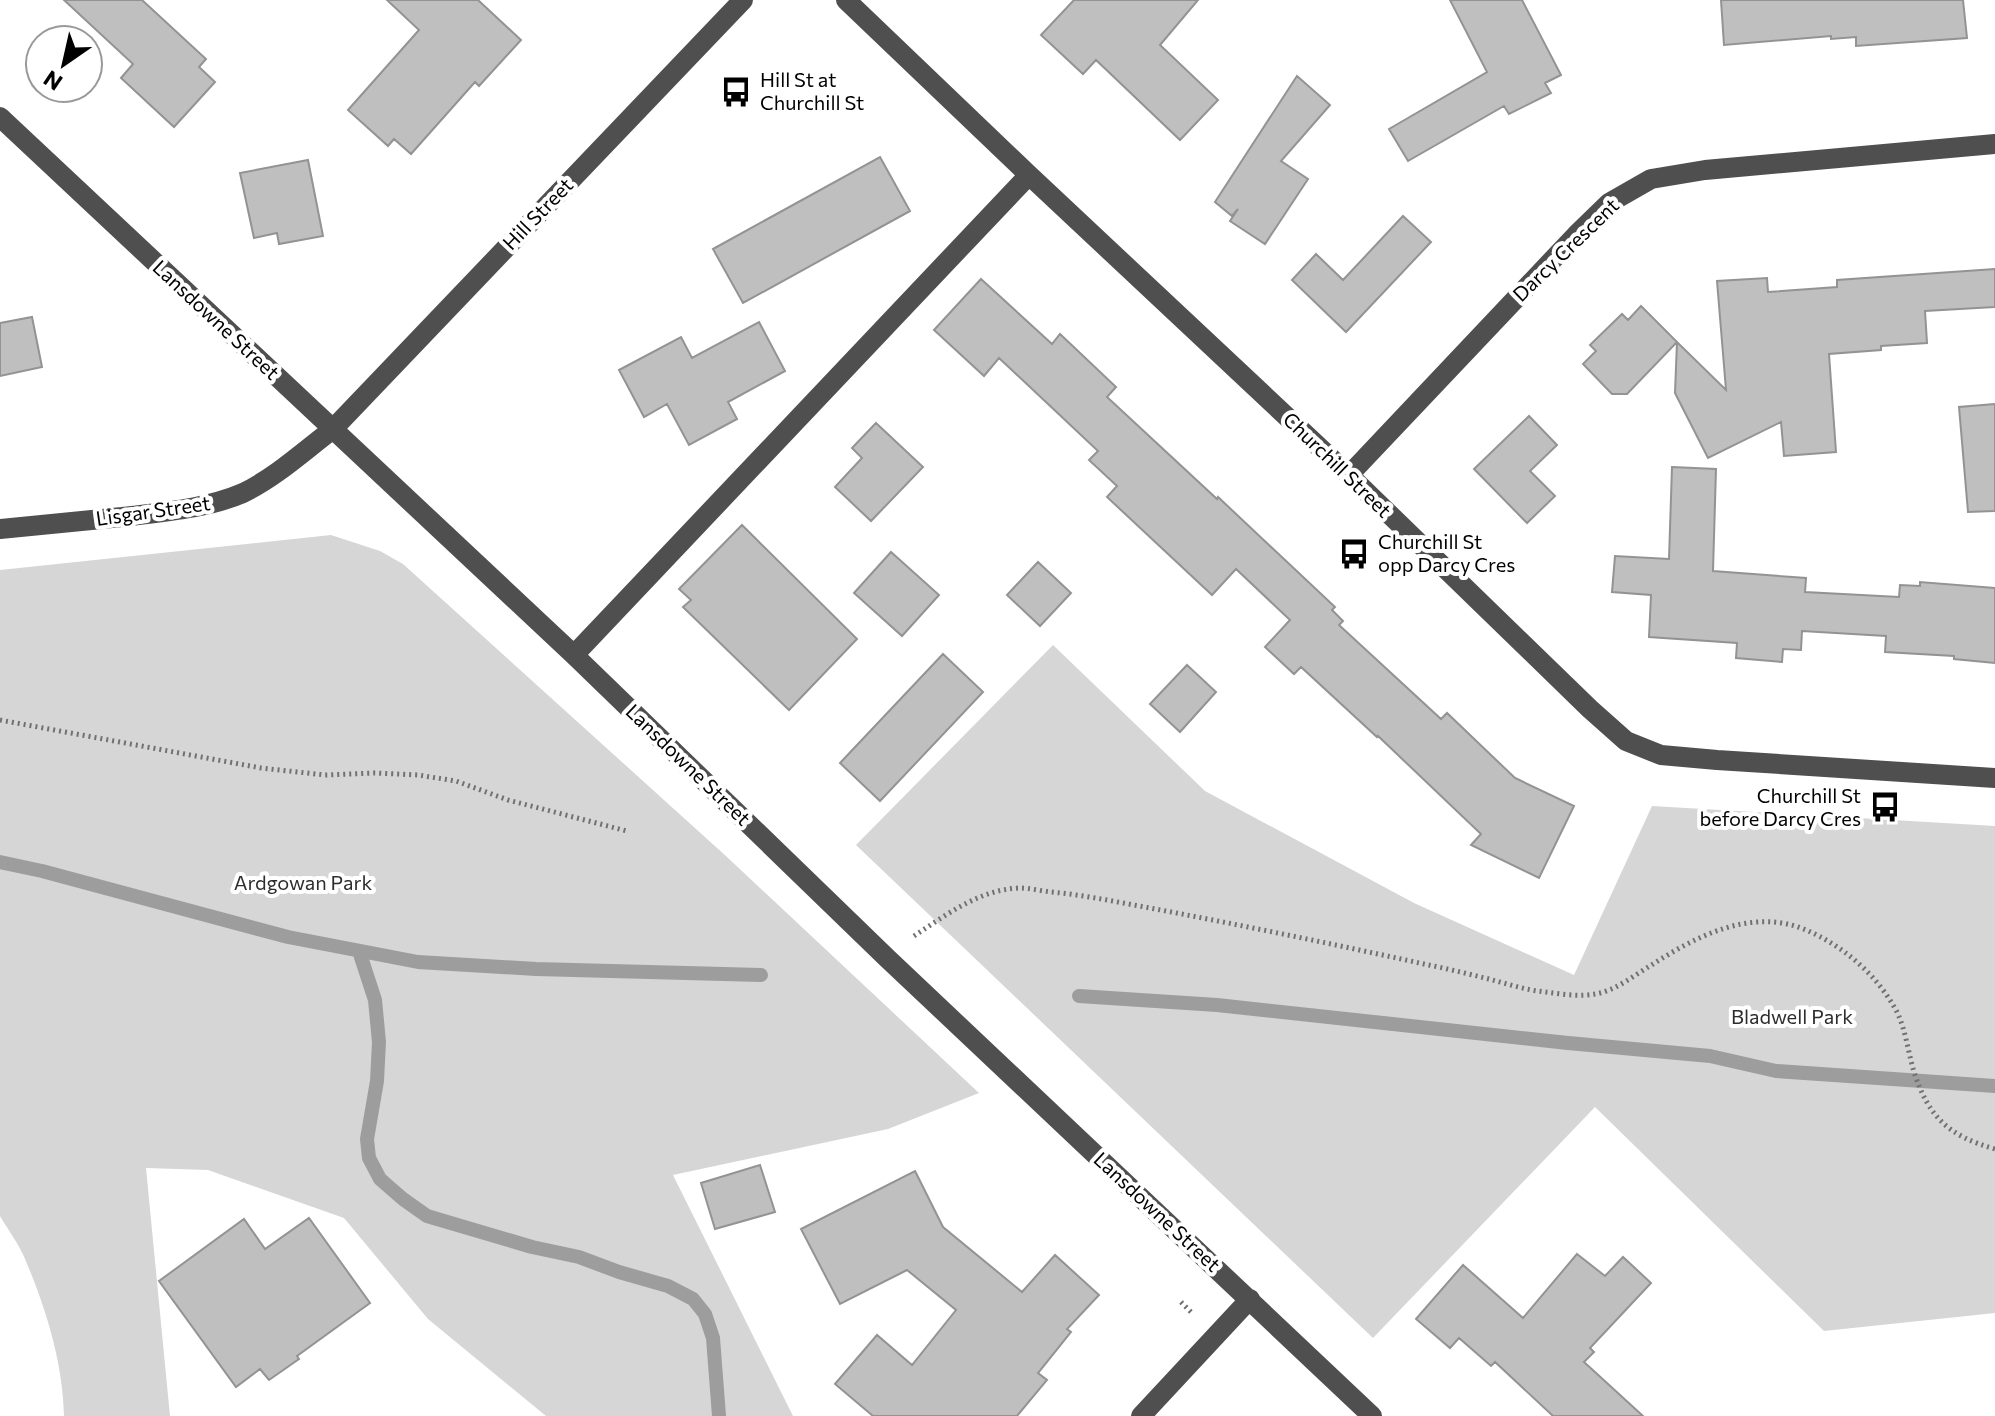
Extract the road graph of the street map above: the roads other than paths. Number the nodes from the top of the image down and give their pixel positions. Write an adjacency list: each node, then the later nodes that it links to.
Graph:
1 (743, 0): 6 (street, Hill Street)
2 (846, 0): 5 (street, Churchill Street)
3 (0, 117): 6 (street, Lansdowne Street)
4 (1995, 144): 7 (street, Darcy Crescent)
5 (1029, 175): 7 (street, Churchill Street); 9 (street)
6 (333, 429): 8 (street, Lisgar Street); 9 (street, Lansdowne Street)
7 (1349, 475): 10 (street, Churchill Street)
8 (0, 529)
9 (574, 655): 11 (street, Lansdowne Street)
10 (1995, 778)
11 (1250, 1299): 12 (street); 13 (street, Lansdowne Street)
12 (1141, 1416)
13 (1372, 1416)

